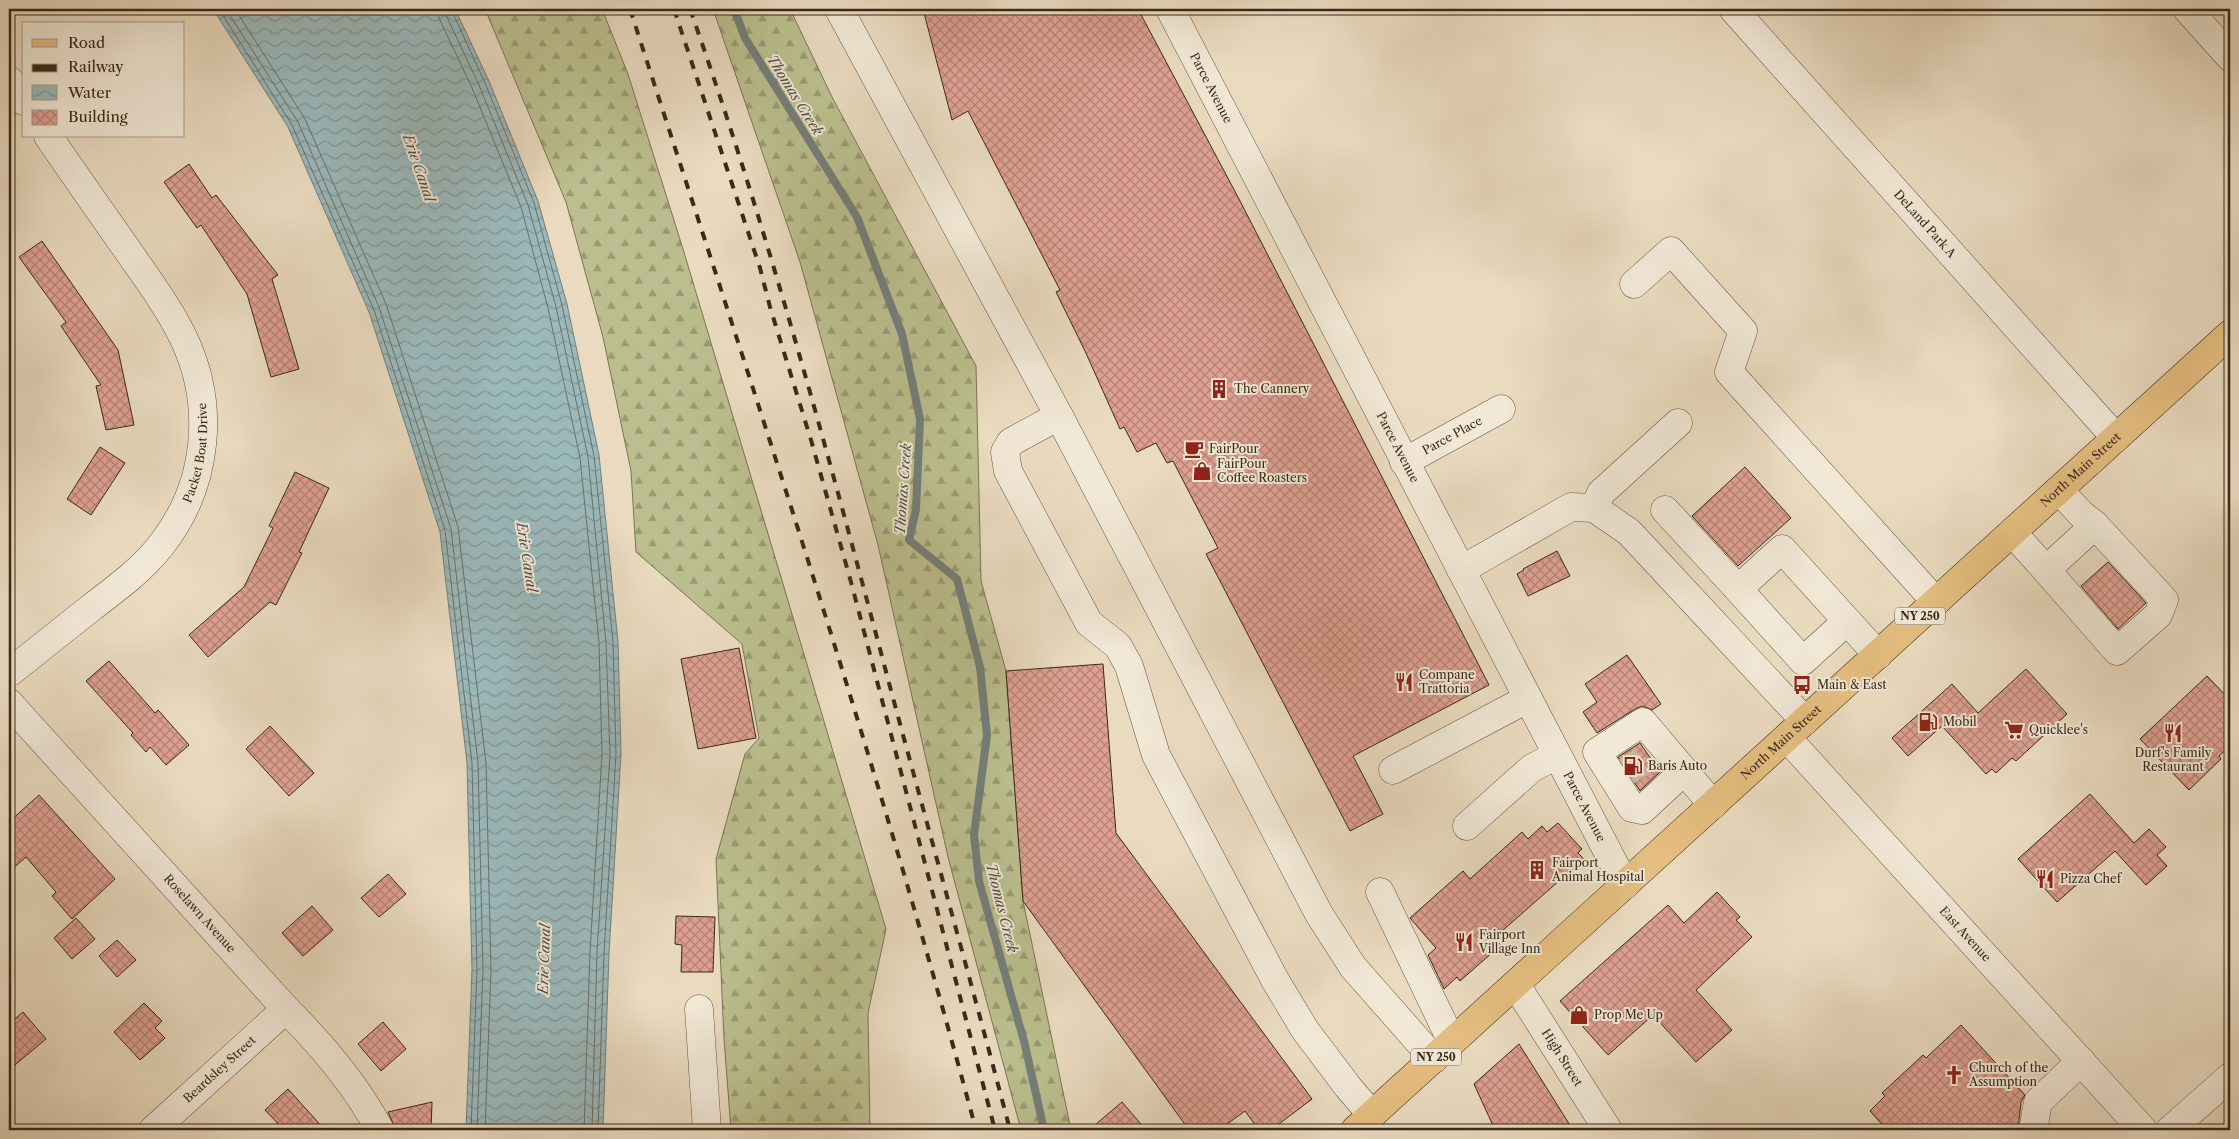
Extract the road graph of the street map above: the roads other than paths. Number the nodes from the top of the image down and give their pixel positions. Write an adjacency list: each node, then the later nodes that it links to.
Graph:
1 (838, 9): 12 (street)
2 (1170, 9): 15 (street, Parce Avenue)
3 (1733, 9): 14 (street, DeLand Park A)
4 (2187, 9): 5 (street)
5 (2230, 57)
6 (9, 80): 7 (street)
7 (22, 98)
8 (49, 138): 27 (street, Packet Boat Drive)
9 (1634, 284): 24 (street)
10 (2230, 334): 14 (main road, North Main Street / NY 250)
11 (1501, 409): 15 (street, Parce Place)
12 (1059, 416): 43 (street); 46 (street)
13 (1678, 423): 17 (street)
14 (2116, 438): 16 (main road, North Main Street / NY 250)
15 (1404, 462): 21 (street, Parce Avenue)
16 (2059, 490): 19 (street); 20 (main road, North Main Street / NY 250)
17 (1594, 508): 21 (street); 30 (street, East Avenue)
18 (1665, 510): 23 (street)
19 (2095, 525): 22 (street); 22 (street)
20 (2012, 532): 22 (street); 24 (main road, North Main Street / NY 250)
21 (1461, 570): 28 (street, Parce Avenue)
22 (2046, 570)
23 (1738, 589): 25 (street); 25 (street)
24 (1936, 602): 26 (main road, North Main Street / NY 250)
25 (1847, 621): 26 (street)
26 (1878, 654): 30 (main road, North Main Street / NY 250)
27 (9, 673)
28 (1527, 699): 31 (street, Parce Avenue); 32 (street)
29 (9, 703): 41 (street, Roselawn Avenue)
30 (1796, 729): 36 (main road, North Main Street / NY 250); 44 (street, East Avenue)
31 (1557, 756): 35 (street, Parce Avenue); 37 (street)
32 (1394, 770)
33 (1684, 771): 34 (street); 34 (street); 36 (street)
34 (1617, 778): 35 (street)
35 (1580, 800): 38 (street, Parce Avenue)
36 (1713, 805): 38 (main road, North Main Street / NY 250)
37 (1467, 826)
38 (1625, 885): 40 (main road, North Main Street / NY 250)
39 (1380, 892): 43 (street)
40 (1516, 984): 43 (main road, North Main Street / NY 250); 50 (street, High Street)
41 (286, 1009): 47 (street, Beardsley Street); 48 (street, Roselawn Avenue)
42 (699, 1009): 49 (street)
43 (1443, 1051): 46 (main road, North Main Street / NY 250)
44 (2081, 1061): 51 (street); 52 (street, East Avenue)
45 (2230, 1077): 53 (street)
46 (1364, 1122)
47 (153, 1130)
48 (380, 1130)
49 (706, 1130)
50 (1608, 1130)
51 (2033, 1130)
52 (2143, 1130)
53 (2170, 1130)

